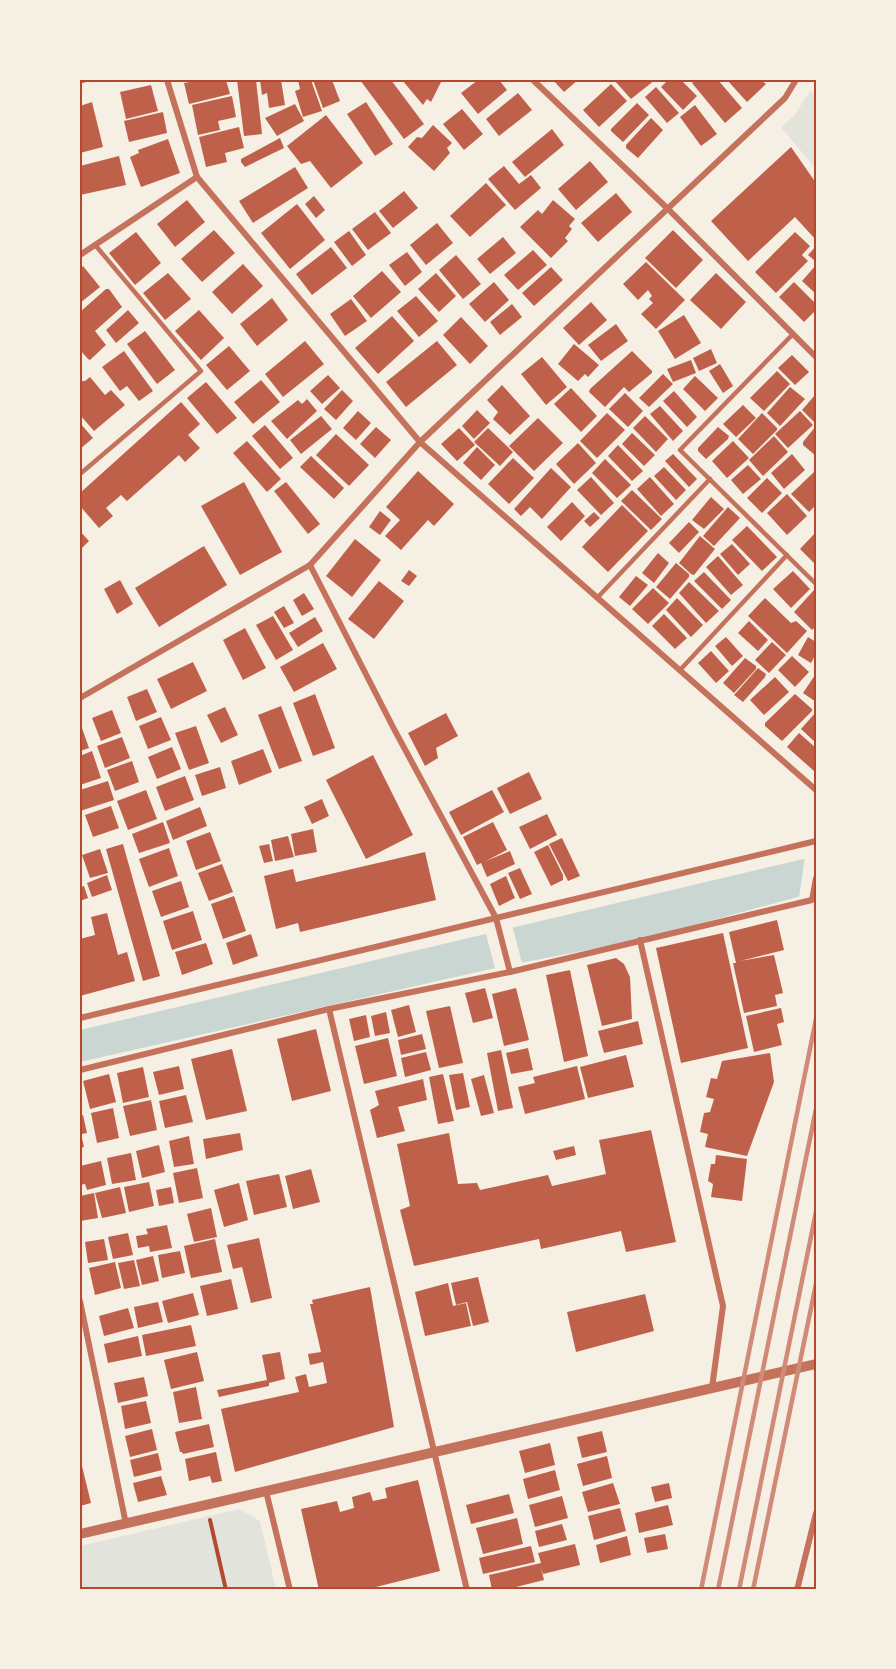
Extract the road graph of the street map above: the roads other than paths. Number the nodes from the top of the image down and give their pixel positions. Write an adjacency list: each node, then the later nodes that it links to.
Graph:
1 (167, 80): 4 (street)
2 (533, 80): 5 (street)
3 (796, 80): 5 (street)
4 (197, 177): 6 (street); 10 (street)
5 (668, 209): 8 (street); 10 (street)
6 (96, 246): 7 (street); 11 (lane)
7 (80, 255)
8 (793, 334): 9 (street); 12 (lane)
9 (816, 357)
10 (420, 442): 14 (street); 16 (street)
11 (80, 474)
12 (710, 479): 13 (lane); 16 (lane)
13 (786, 555): 15 (lane); 17 (lane)
14 (310, 565): 18 (street); 23 (street)
15 (816, 584)
16 (597, 598): 17 (street)
17 (680, 670): 19 (street)
18 (80, 698)
19 (816, 790)
20 (816, 841): 23 (street)
21 (816, 879): 22 (street)
22 (814, 900): 24 (street)
23 (496, 918): 25 (street); 27 (street)
24 (640, 940): 25 (street); 31 (street)
25 (510, 972): 26 (street)
26 (329, 1009): 28 (street); 32 (street)
27 (80, 1018)
28 (80, 1070)
29 (80, 1301): 35 (street)
30 (816, 1364): 31 (street)
31 (711, 1389): 32 (street)
32 (434, 1451): 33 (street); 38 (street)
33 (266, 1491): 35 (street); 37 (street)
34 (816, 1513): 39 (street)
35 (126, 1524): 36 (street)
36 (80, 1534)
37 (290, 1590)
38 (467, 1590)
39 (797, 1590)

